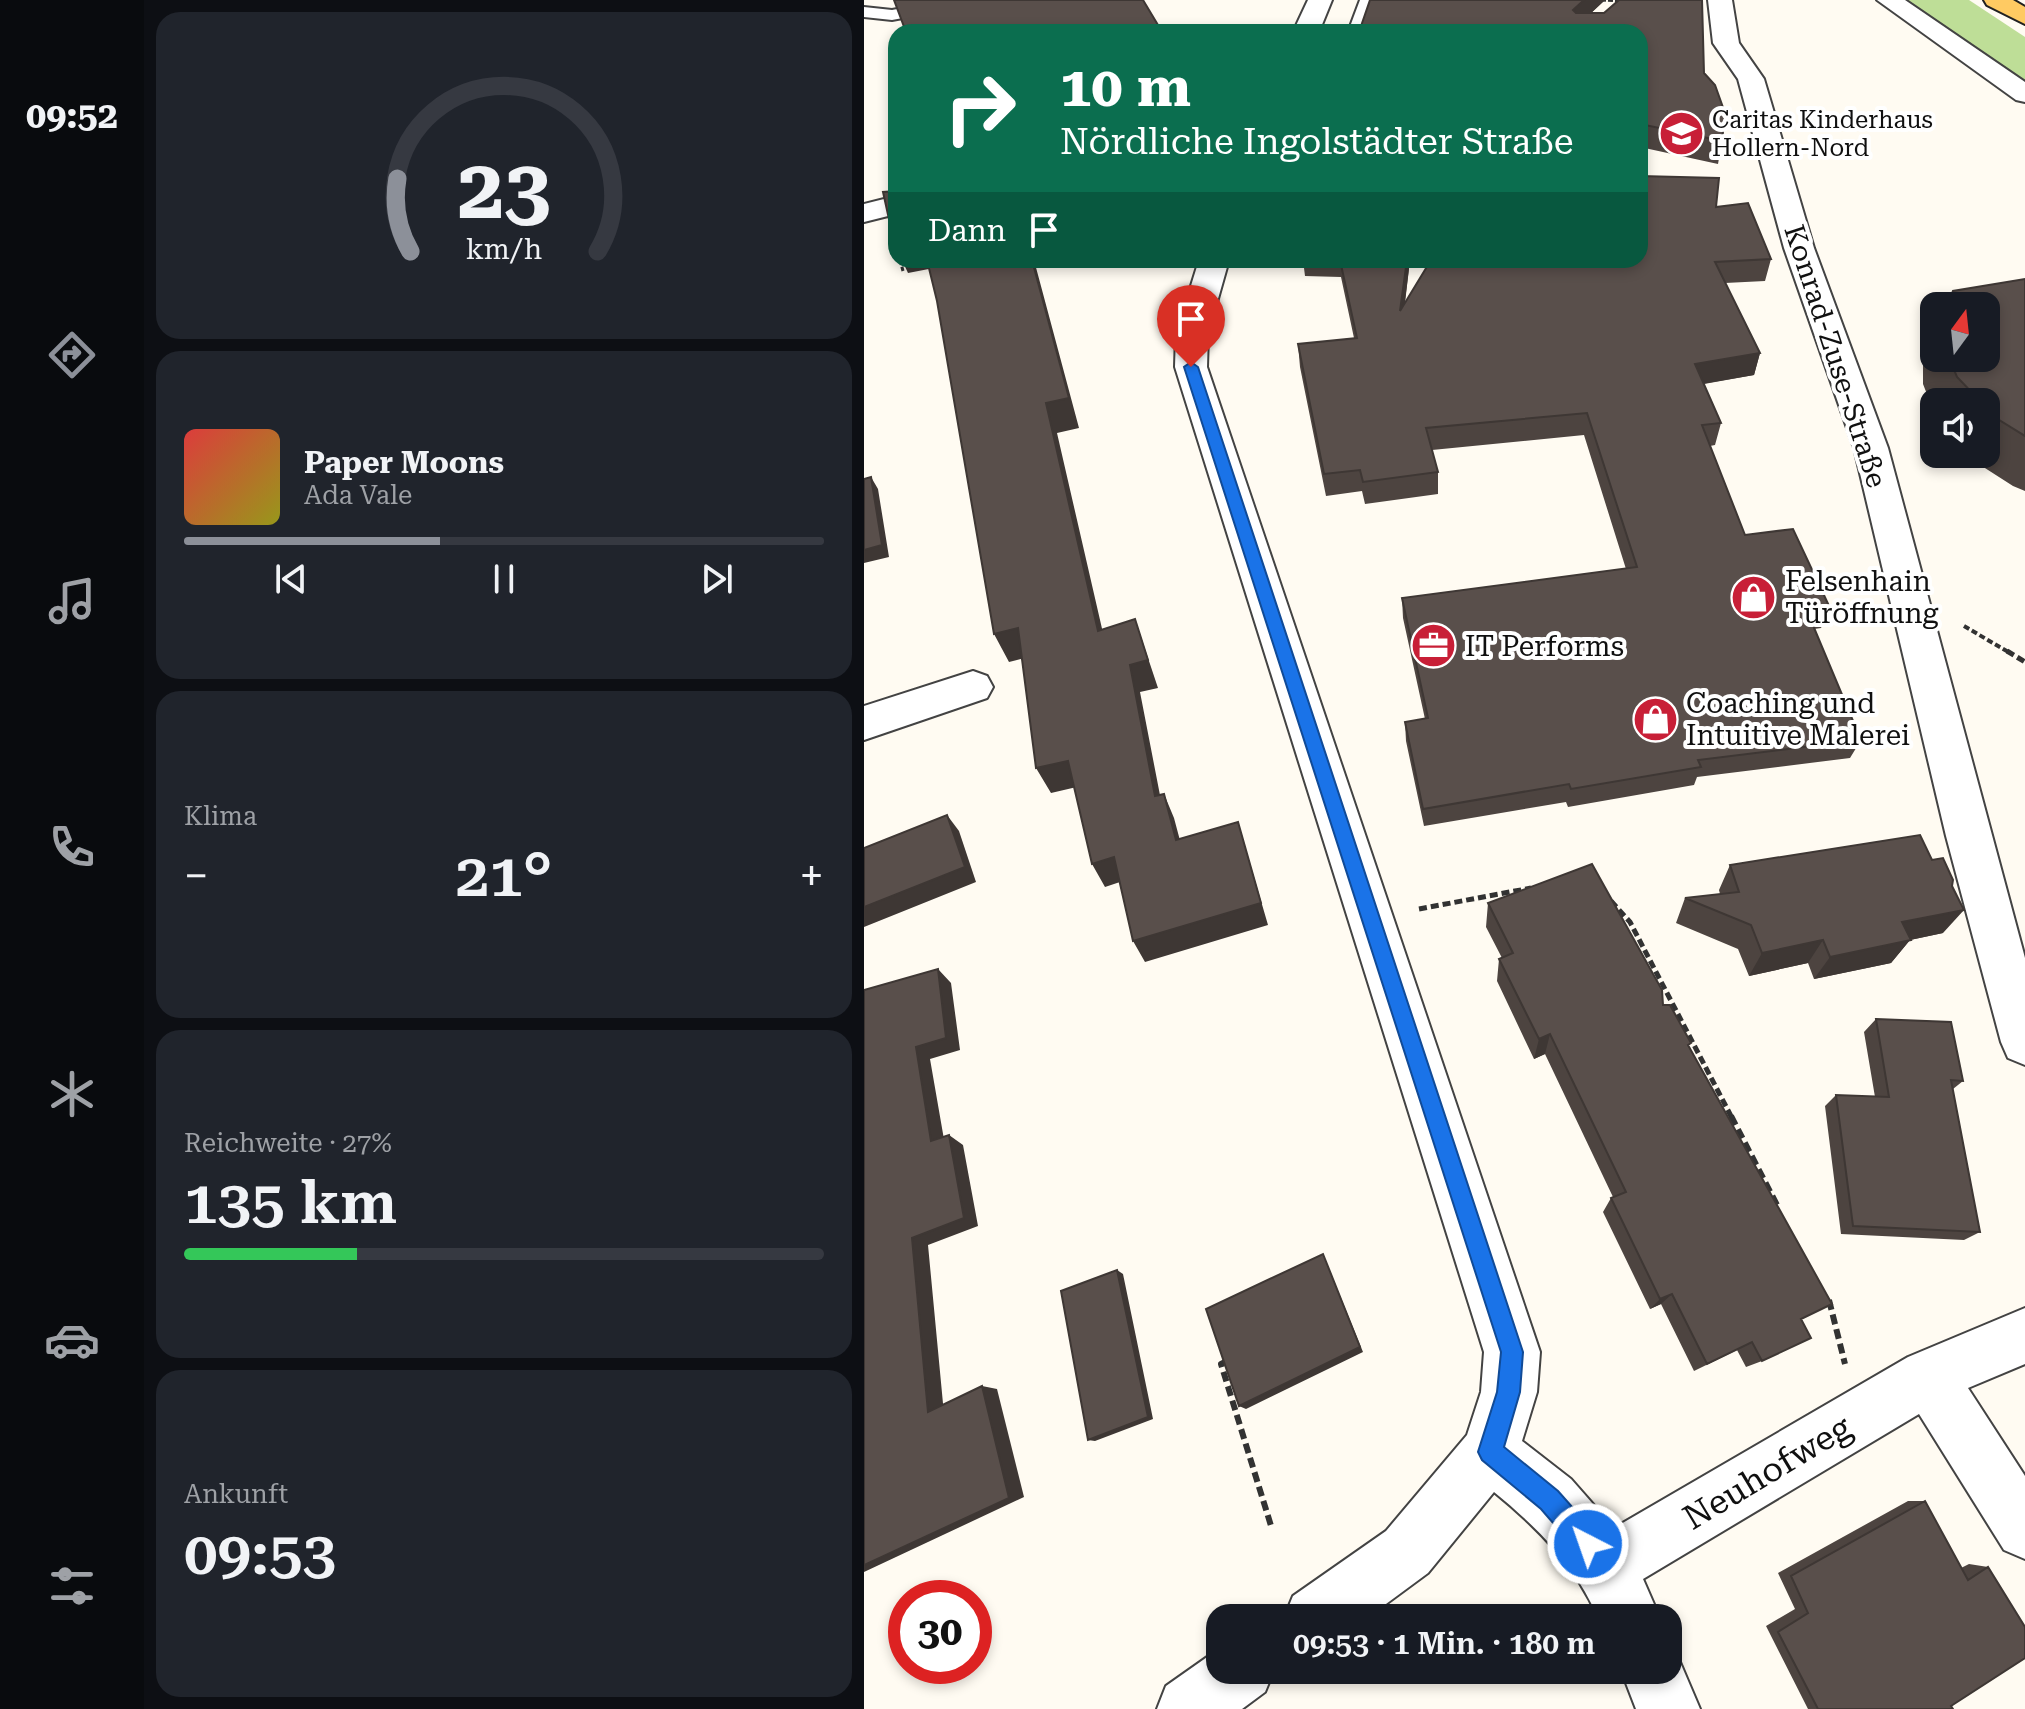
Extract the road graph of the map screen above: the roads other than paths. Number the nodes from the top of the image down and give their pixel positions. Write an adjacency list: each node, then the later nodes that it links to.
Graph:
1 (973, 0): 7 (lane)
2 (1320, 0): 9 (street)
3 (1368, 0): 10 (lane)
4 (1720, 0): 17 (street, Konrad-Zuse-Straße)
5 (1889, 0): 11 (street)
6 (1996, 0): 8 (main road)
7 (864, 12)
8 (2025, 17)
9 (1310, 24)
10 (1360, 24)
11 (2025, 94)
12 (888, 207): 13 (street)
13 (864, 213)
14 (1212, 268): 20 (street)
15 (973, 687): 16 (street)
16 (864, 723)
17 (2025, 1042)
18 (2025, 1336): 19 (street, Neuhofweg)
19 (1928, 1377): 21 (street); 22 (street, Neuhofweg)
20 (1490, 1452): 22 (street); 23 (street)
21 (2025, 1529)
22 (1618, 1592)
23 (1335, 1604)
24 (1224, 1684): 26 (street)
25 (1658, 1684): 27 (street)
26 (1189, 1709)
27 (1668, 1709)

